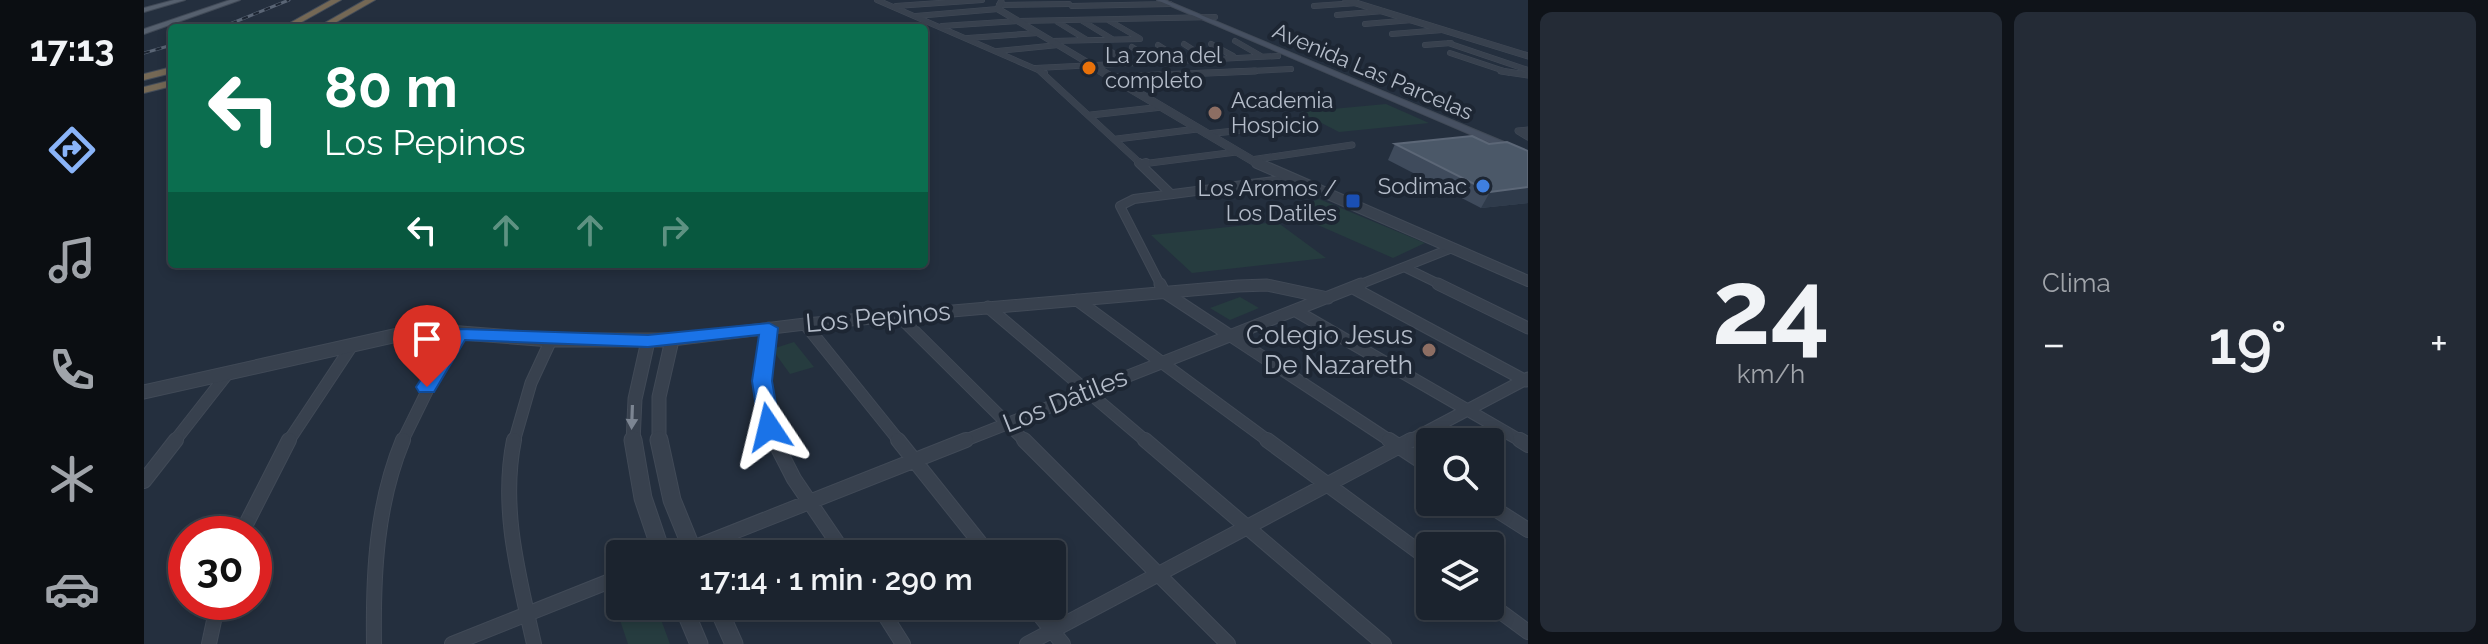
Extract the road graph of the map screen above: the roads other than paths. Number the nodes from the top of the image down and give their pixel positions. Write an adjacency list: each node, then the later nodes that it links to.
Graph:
1 (182, 0): 19 (main road)
2 (234, 0): 38 (main road)
3 (337, 0): 33 (highway)
4 (371, 0): 34 (highway)
5 (877, 0): 16 (street)
6 (982, 0): 13 (street); 16 (street)
7 (1093, 0): 17 (street)
8 (1160, 0): 11 (main road, Avenida Las Parcelas)
9 (1346, 0): 12 (street)
10 (1037, 2): 13 (street); 14 (street); 23 (street)
11 (1172, 2): 15 (street); 26 (main road, Avenida Las Parcelas); 27 (main road, Avenida Las Parcelas)
12 (1357, 3): 18 (street); 22 (street)
13 (1000, 4): 25 (street); 32 (street)
14 (1070, 5): 17 (street)
15 (1133, 5): 17 (street); 21 (street)
16 (891, 6): 25 (street)
17 (1101, 6): 20 (street)
18 (1314, 6)
19 (144, 10)
20 (1110, 10)
21 (1141, 10)
22 (1383, 11): 24 (street); 31 (street)
23 (1049, 14)
24 (1337, 15)
25 (914, 16): 36 (street)
26 (1199, 16): 27 (street); 29 (street); 82 (main road, Avenida Las Parcelas)
27 (1215, 17): 79 (main road, Avenida Las Parcelas)
28 (1080, 19): 29 (street); 30 (street); 43 (street)
29 (1106, 19): 43 (street)
30 (1054, 20): 32 (street); 42 (street)
31 (1412, 20): 35 (street); 37 (street)
32 (1019, 21): 36 (street); 39 (street)
33 (292, 24)
34 (327, 24)
35 (1365, 24)
36 (940, 27): 41 (street)
37 (1442, 30): 40 (street); 44 (street)
38 (144, 31)
39 (1038, 33): 41 (street); 46 (street)
40 (1392, 34)
41 (966, 38): 54 (street)
42 (1087, 40): 43 (street); 46 (street)
43 (1113, 40)
44 (1477, 40): 47 (street); 57 (street)
45 (1235, 41): 58 (street)
46 (1055, 43): 54 (street); 63 (street)
47 (1448, 43): 51 (street); 68 (street)
48 (1184, 44): 60 (street)
49 (1211, 44): 59 (street)
50 (1158, 45): 61 (street)
51 (1425, 45)
52 (1132, 47): 62 (street)
53 (1106, 48): 64 (street)
54 (996, 51): 65 (street)
55 (1450, 53): 68 (street)
56 (1278, 56): 58 (street)
57 (1528, 56)
58 (1264, 57): 59 (street)
59 (1236, 58): 60 (street)
60 (1209, 59): 61 (street)
61 (1181, 60): 62 (street)
62 (1153, 61): 64 (street)
63 (1086, 62): 64 (street); 65 (street); 70 (street)
64 (1125, 62)
65 (1032, 66): 74 (street)
66 (1291, 69): 70 (street)
67 (168, 71): 69 (highway)
68 (1528, 72)
69 (144, 77)
70 (1111, 77): 73 (street)
71 (168, 84): 72 (highway)
72 (144, 90)
73 (1162, 107): 74 (street); 77 (street)
74 (1091, 115): 78 (street)
75 (1310, 123): 77 (street)
76 (1528, 130): 79 (street)
77 (1202, 132): 78 (street); 81 (street)
78 (1117, 139): 84 (street)
79 (1528, 143)
80 (1352, 145): 83 (street)
81 (1236, 152): 83 (street); 84 (street)
82 (1528, 156)
83 (1251, 160): 85 (street)
84 (1142, 164): 86 (street)
85 (1290, 179): 86 (street); 87 (street)
86 (1171, 194): 91 (street)
87 (1452, 248): 88 (street, Los Dátiles); 89 (street)
88 (1406, 268): 90 (street, Los Dátiles); 99 (street)
89 (1528, 281)
90 (1355, 289): 92 (street, Los Dátiles); 108 (street)
91 (1164, 292): 92 (street, Los Pepinos); 93 (street, Los Pepinos); 101 (street)
92 (1330, 298): 95 (street, Los Dátiles)
93 (1077, 300): 94 (street, Los Pepinos); 106 (street)
94 (988, 307): 96 (street, Los Pepinos); 110 (street)
95 (1296, 311): 101 (street, Los Dátiles); 111 (street)
96 (898, 315): 97 (street, Los Pepinos); 112 (street)
97 (805, 324): 98 (street, Los Pepinos); 116 (street)
98 (769, 328): 103 (street, Los Pepinos); 119 (street)
99 (1528, 328)
100 (459, 334): 102 (street, Los Pepinos); 105 (street, Los Pepinos); 142 (street)
101 (1229, 335): 106 (street, Los Dátiles); 114 (street)
102 (551, 340): 104 (street, Los Pepinos); 132 (street)
103 (672, 340): 104 (street, Los Pepinos); 125 (street)
104 (648, 341): 124 (street, one-way to 124)
105 (351, 347): 107 (street, Los Pepinos); 121 (street)
106 (1161, 362): 110 (street, Los Dátiles); 118 (street)
107 (228, 373): 109 (street, Los Pepinos); 117 (street)
108 (1527, 380): 111 (street)
109 (144, 392)
110 (1087, 392): 112 (street, Los Dátiles); 122 (street)
111 (1468, 410): 113 (street); 114 (street)
112 (1007, 423): 116 (street, Los Dátiles); 130 (street)
113 (1528, 445)
114 (1398, 447): 115 (street); 118 (street)
115 (1416, 458)
116 (913, 461): 119 (street, Los Dátiles); 128 (street)
117 (144, 481)
118 (1328, 484): 122 (street); 129 (street)
119 (811, 501): 126 (street, Los Dátiles); 127 (street)
120 (1504, 515): 123 (street)
121 (250, 516)
122 (1247, 527): 130 (street); 151 (street)
123 (1528, 530)
124 (657, 540)
125 (684, 540)
126 (717, 540)
127 (836, 540)
128 (978, 540)
129 (1416, 550)
130 (1158, 574): 139 (street); 150 (street)
131 (606, 583): 132 (street)
132 (527, 614): 143 (street); 144 (street)
133 (1504, 614): 140 (street)
134 (214, 620): 141 (street)
135 (689, 620): 145 (street)
136 (723, 620): 146 (street)
137 (888, 620): 147 (street)
138 (1043, 620): 139 (street)
139 (1052, 631): 148 (street); 149 (street)
140 (1528, 632)
141 (209, 644)
142 (374, 644)
143 (452, 644)
144 (534, 644)
145 (699, 644)
146 (734, 644)
147 (903, 644)
148 (1027, 644)
149 (1063, 644)
150 (1228, 644)
151 (1384, 644)

